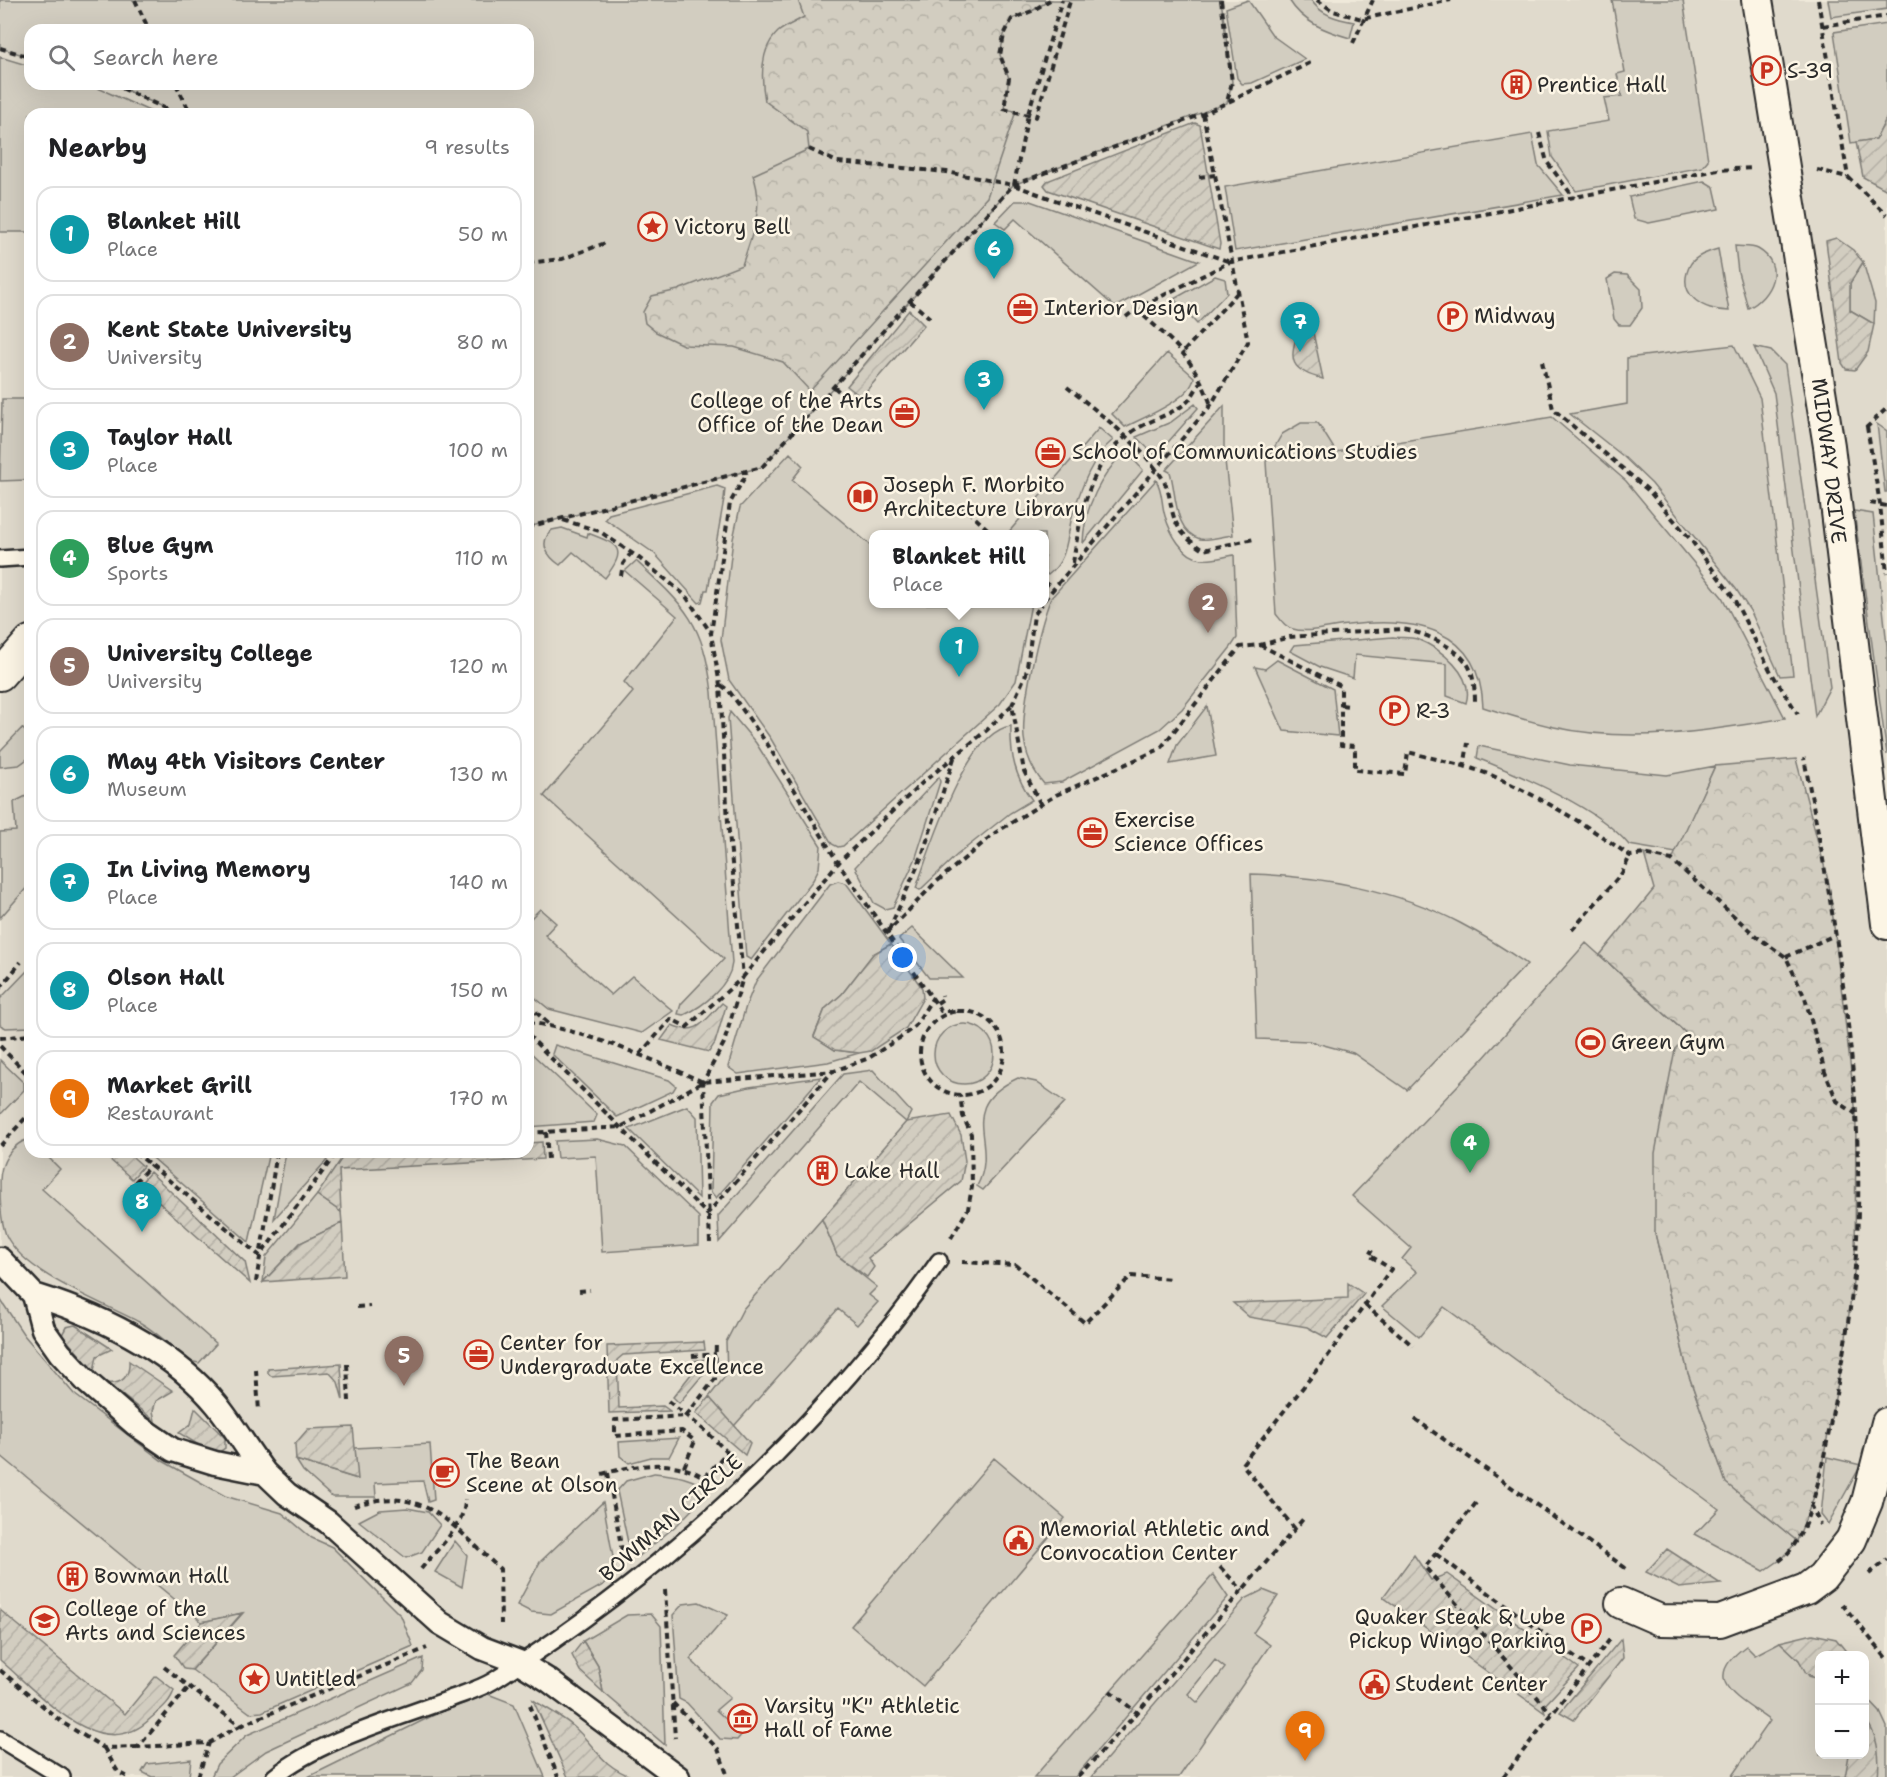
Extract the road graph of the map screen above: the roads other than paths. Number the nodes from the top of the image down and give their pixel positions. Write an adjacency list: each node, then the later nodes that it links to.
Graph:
1 (1757, 0): 6 (street, MIDWAY DRIVE)
2 (24, 557): 3 (lane)
3 (0, 559)
4 (24, 648): 5 (street)
5 (0, 675)
6 (1887, 924)
7 (0, 1260): 9 (street)
8 (939, 1261): 13 (lane, BOWMAN CIRCLE)
9 (34, 1294): 11 (street); 11 (street)
10 (1887, 1423): 12 (street)
11 (265, 1473): 13 (street)
12 (1621, 1603)
13 (510, 1659): 15 (street); 17 (lane, BOWMAN CIRCLE)
14 (0, 1739): 16 (lane)
15 (677, 1776)
16 (62, 1777)
17 (274, 1777)

